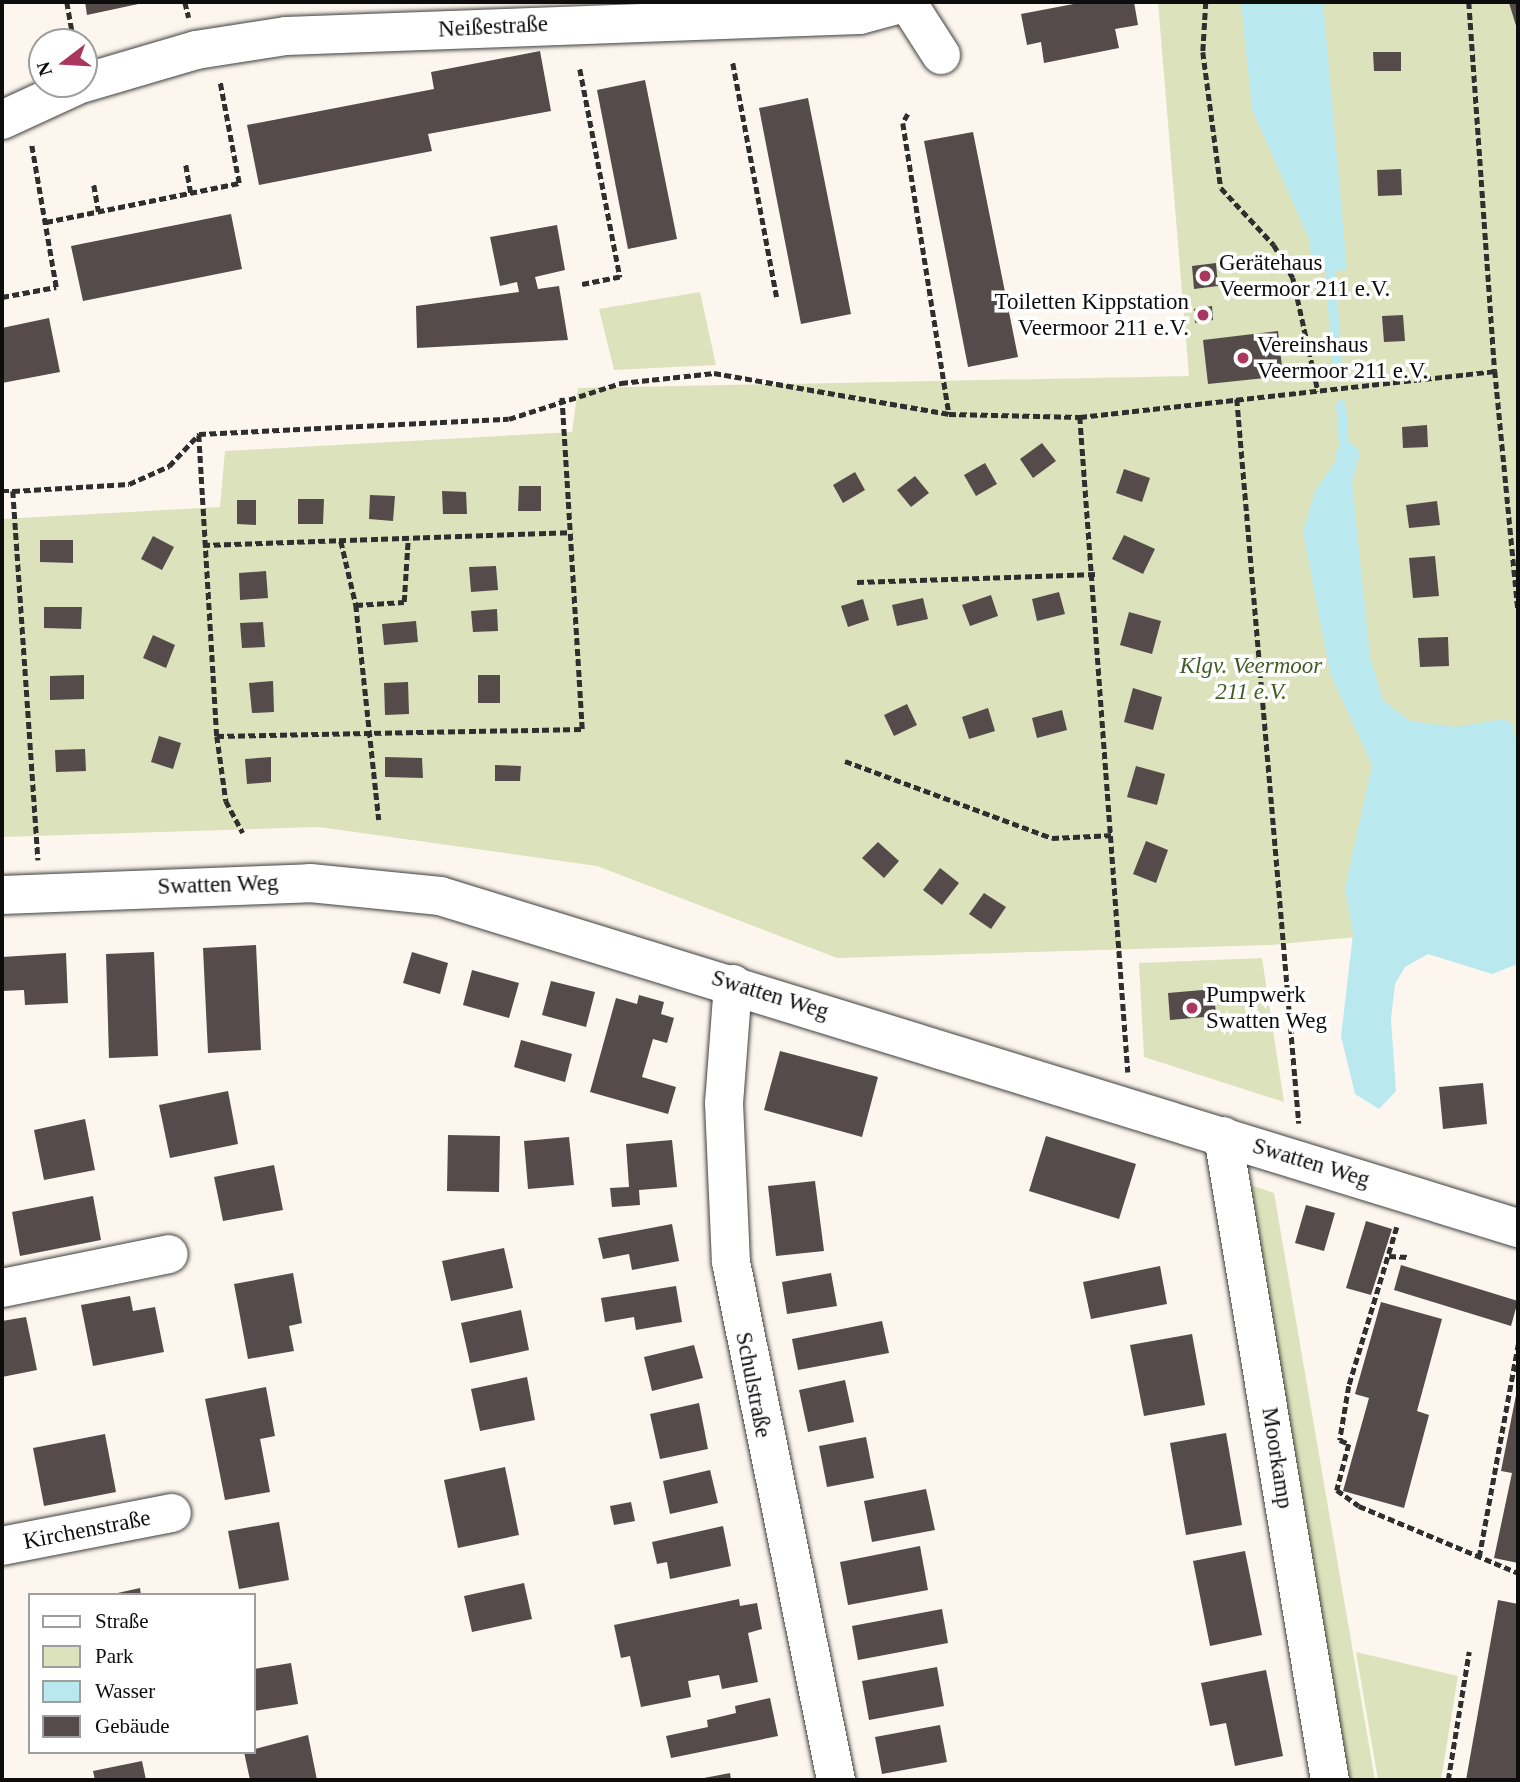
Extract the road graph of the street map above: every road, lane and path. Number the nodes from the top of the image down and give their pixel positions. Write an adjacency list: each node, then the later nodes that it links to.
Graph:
1 (67, 2): 5 (path)
2 (907, 2): 6 (street, Neißestraße); 10 (street, Neißestraße)
3 (1206, 2): 23 (path)
4 (1469, 2): 22 (path)
5 (72, 28)
6 (941, 55)
7 (733, 63): 21 (path)
8 (580, 69): 19 (path)
9 (219, 76): 16 (path)
10 (98, 78)
11 (60, 98): 13 (street, Neißestraße)
12 (908, 114): 26 (path)
13 (16, 128): 18 (path)
14 (186, 166): 16 (path)
15 (94, 185): 17 (path)
16 (191, 193): 17 (path)
17 (99, 212): 18 (path)
18 (46, 222): 20 (path)
19 (580, 285)
20 (2, 297)
21 (777, 297)
22 (1495, 371): 23 (path); 38 (path)
23 (1318, 391): 25 (path)
24 (562, 398): 26 (path); 28 (path); 31 (path)
25 (1237, 398): 27 (path); 50 (path)
26 (949, 414): 27 (path)
27 (1080, 417): 35 (path)
28 (199, 434): 30 (path); 34 (path)
29 (2, 491): 30 (path)
30 (13, 491): 45 (path)
31 (570, 532): 32 (path); 39 (path)
32 (408, 539): 33 (path); 37 (path)
33 (341, 541): 34 (path); 37 (path)
34 (204, 545): 40 (path)
35 (1096, 574): 36 (path); 44 (path)
36 (857, 582)
37 (356, 605): 39 (path)
38 (1518, 611)
39 (369, 730): 40 (path); 42 (path)
40 (217, 736): 43 (path)
41 (845, 761): 44 (path)
42 (379, 820)
43 (243, 833)
44 (1114, 835): 48 (path)
45 (41, 893): 46 (street, Swatten Weg); 47 (street, Swatten Weg)
46 (2, 895)
47 (733, 984): 48 (street, Swatten Weg); 63 (street, Schulstraße)
48 (1126, 1105): 49 (street, Swatten Weg)
49 (1223, 1136): 50 (street, Swatten Weg); 64 (street, Moorkamp)
50 (1300, 1161): 52 (street, Swatten Weg)
51 (1399, 1220): 54 (path)
52 (1518, 1228)
53 (169, 1254): 56 (street)
54 (1389, 1256): 55 (path); 60 (path)
55 (1408, 1257)
56 (2, 1288)
57 (1518, 1345): 60 (path)
58 (172, 1513): 59 (street, Kirchenstraße)
59 (2, 1546)
60 (1479, 1558): 61 (path)
61 (1518, 1573)
62 (1469, 1652): 65 (path)
63 (836, 1780)
64 (1330, 1780)
65 (1448, 1780)

